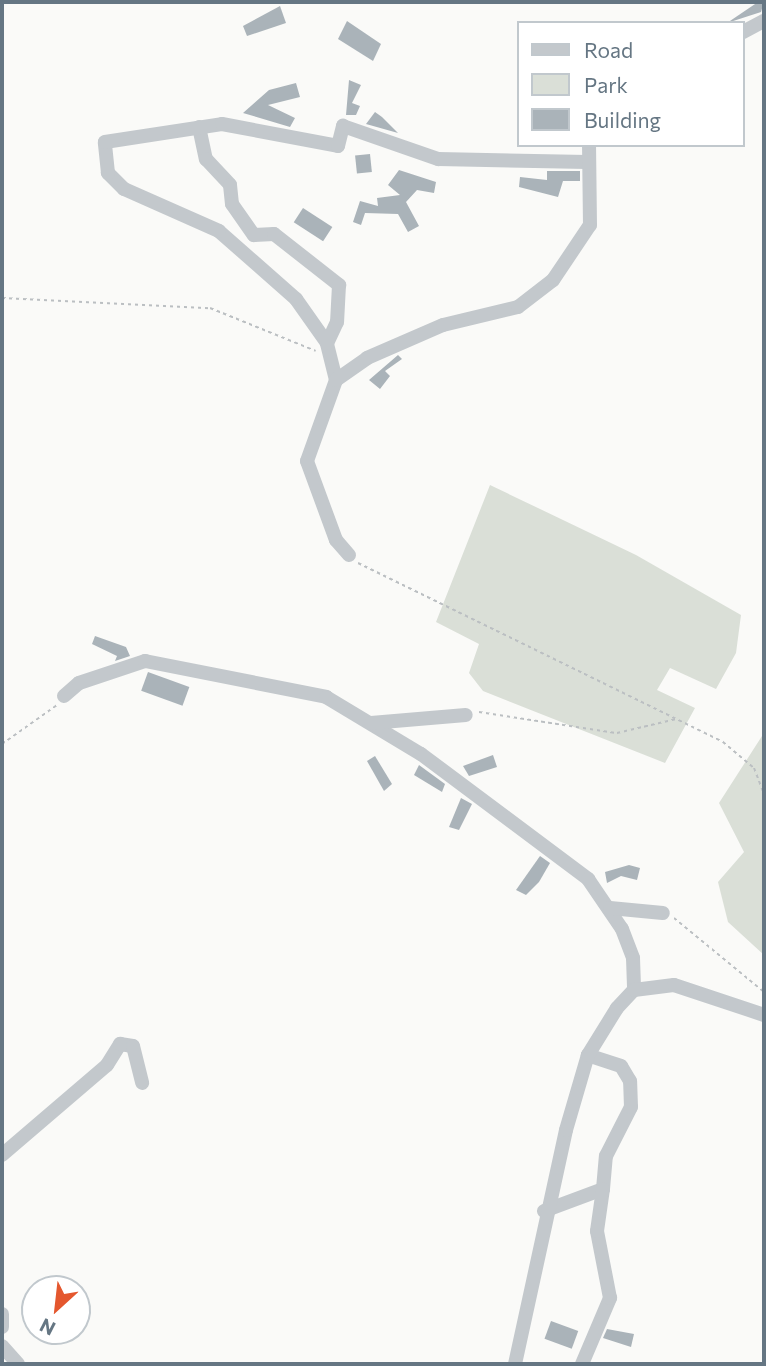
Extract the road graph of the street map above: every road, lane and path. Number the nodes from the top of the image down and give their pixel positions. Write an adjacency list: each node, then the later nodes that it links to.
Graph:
1 (764, 21): 2 (street)
2 (745, 31)
3 (198, 127): 5 (street); 7 (street); 7 (street)
4 (589, 147): 5 (street)
5 (587, 162): 9 (street)
6 (2, 298): 8 (path)
7 (327, 343): 8 (street)
8 (332, 362): 9 (street)
9 (336, 380): 10 (street)
10 (349, 555): 13 (path)
11 (64, 696): 14 (street); 15 (path)
12 (466, 715): 13 (path); 14 (street)
13 (677, 719): 16 (path)
14 (371, 723): 17 (street)
15 (2, 744)
16 (764, 794)
17 (610, 908): 18 (street); 19 (street)
18 (663, 913): 20 (path)
19 (634, 990): 21 (street); 22 (street)
20 (764, 992)
21 (764, 1015)
22 (588, 1055): 25 (street); 26 (street)
23 (142, 1083): 24 (street)
24 (2, 1155)
25 (603, 1189): 26 (street); 32 (street)
26 (544, 1211): 31 (street)
27 (2, 1314): 28 (street)
28 (2, 1327)
29 (2, 1346): 30 (street)
30 (18, 1364)
31 (515, 1364)
32 (582, 1364)

